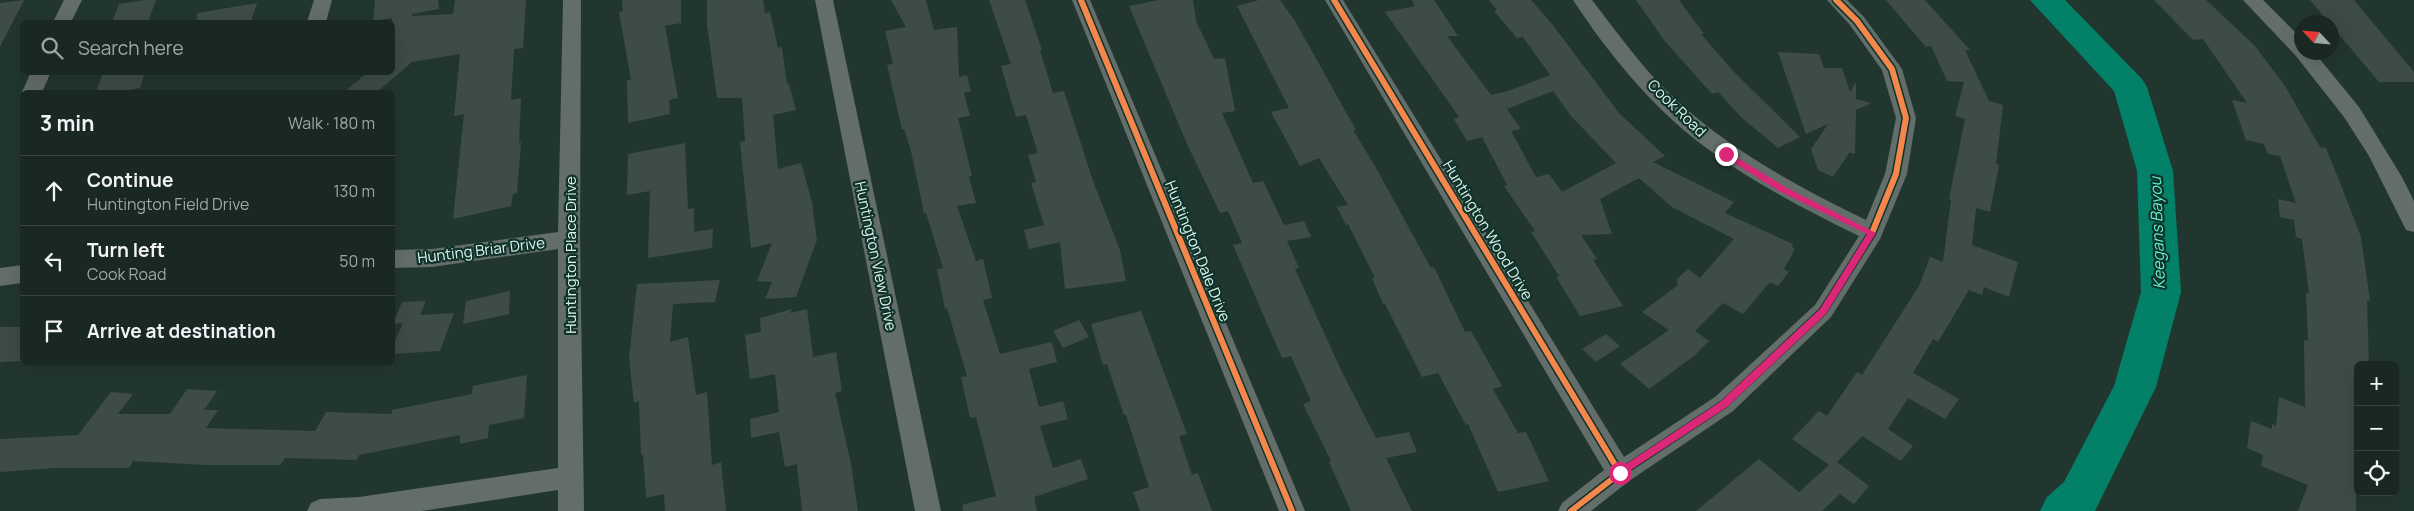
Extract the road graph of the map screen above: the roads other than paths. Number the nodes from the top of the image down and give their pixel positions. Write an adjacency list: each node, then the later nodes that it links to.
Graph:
1 (73, 0): 10 (street)
2 (322, 0): 11 (street)
3 (572, 0): 18 (street, Huntington Place Drive)
4 (824, 0): 26 (street, Huntington View Drive)
5 (1081, 0): 27 (street, Huntington Dale Drive)
6 (1334, 0): 22 (street, Huntington Wood Drive)
7 (1582, 0): 17 (street, Cook Road)
8 (1836, 0): 17 (street)
9 (2252, 0): 12 (street)
10 (63, 20)
11 (317, 20)
12 (2294, 44)
13 (2310, 60): 16 (street)
14 (40, 75): 15 (street)
15 (33, 90)
16 (2414, 224)
17 (1872, 233): 22 (street)
18 (569, 240): 19 (street, Hunting Briar Drive); 23 (street, Huntington Place Drive)
19 (395, 259)
20 (20, 274): 21 (street)
21 (0, 277)
22 (1620, 473): 28 (street)
23 (571, 477): 24 (street); 25 (street, Huntington Place Drive)
24 (320, 511)
25 (571, 511)
26 (928, 511)
27 (1292, 511)
28 (1571, 511)

